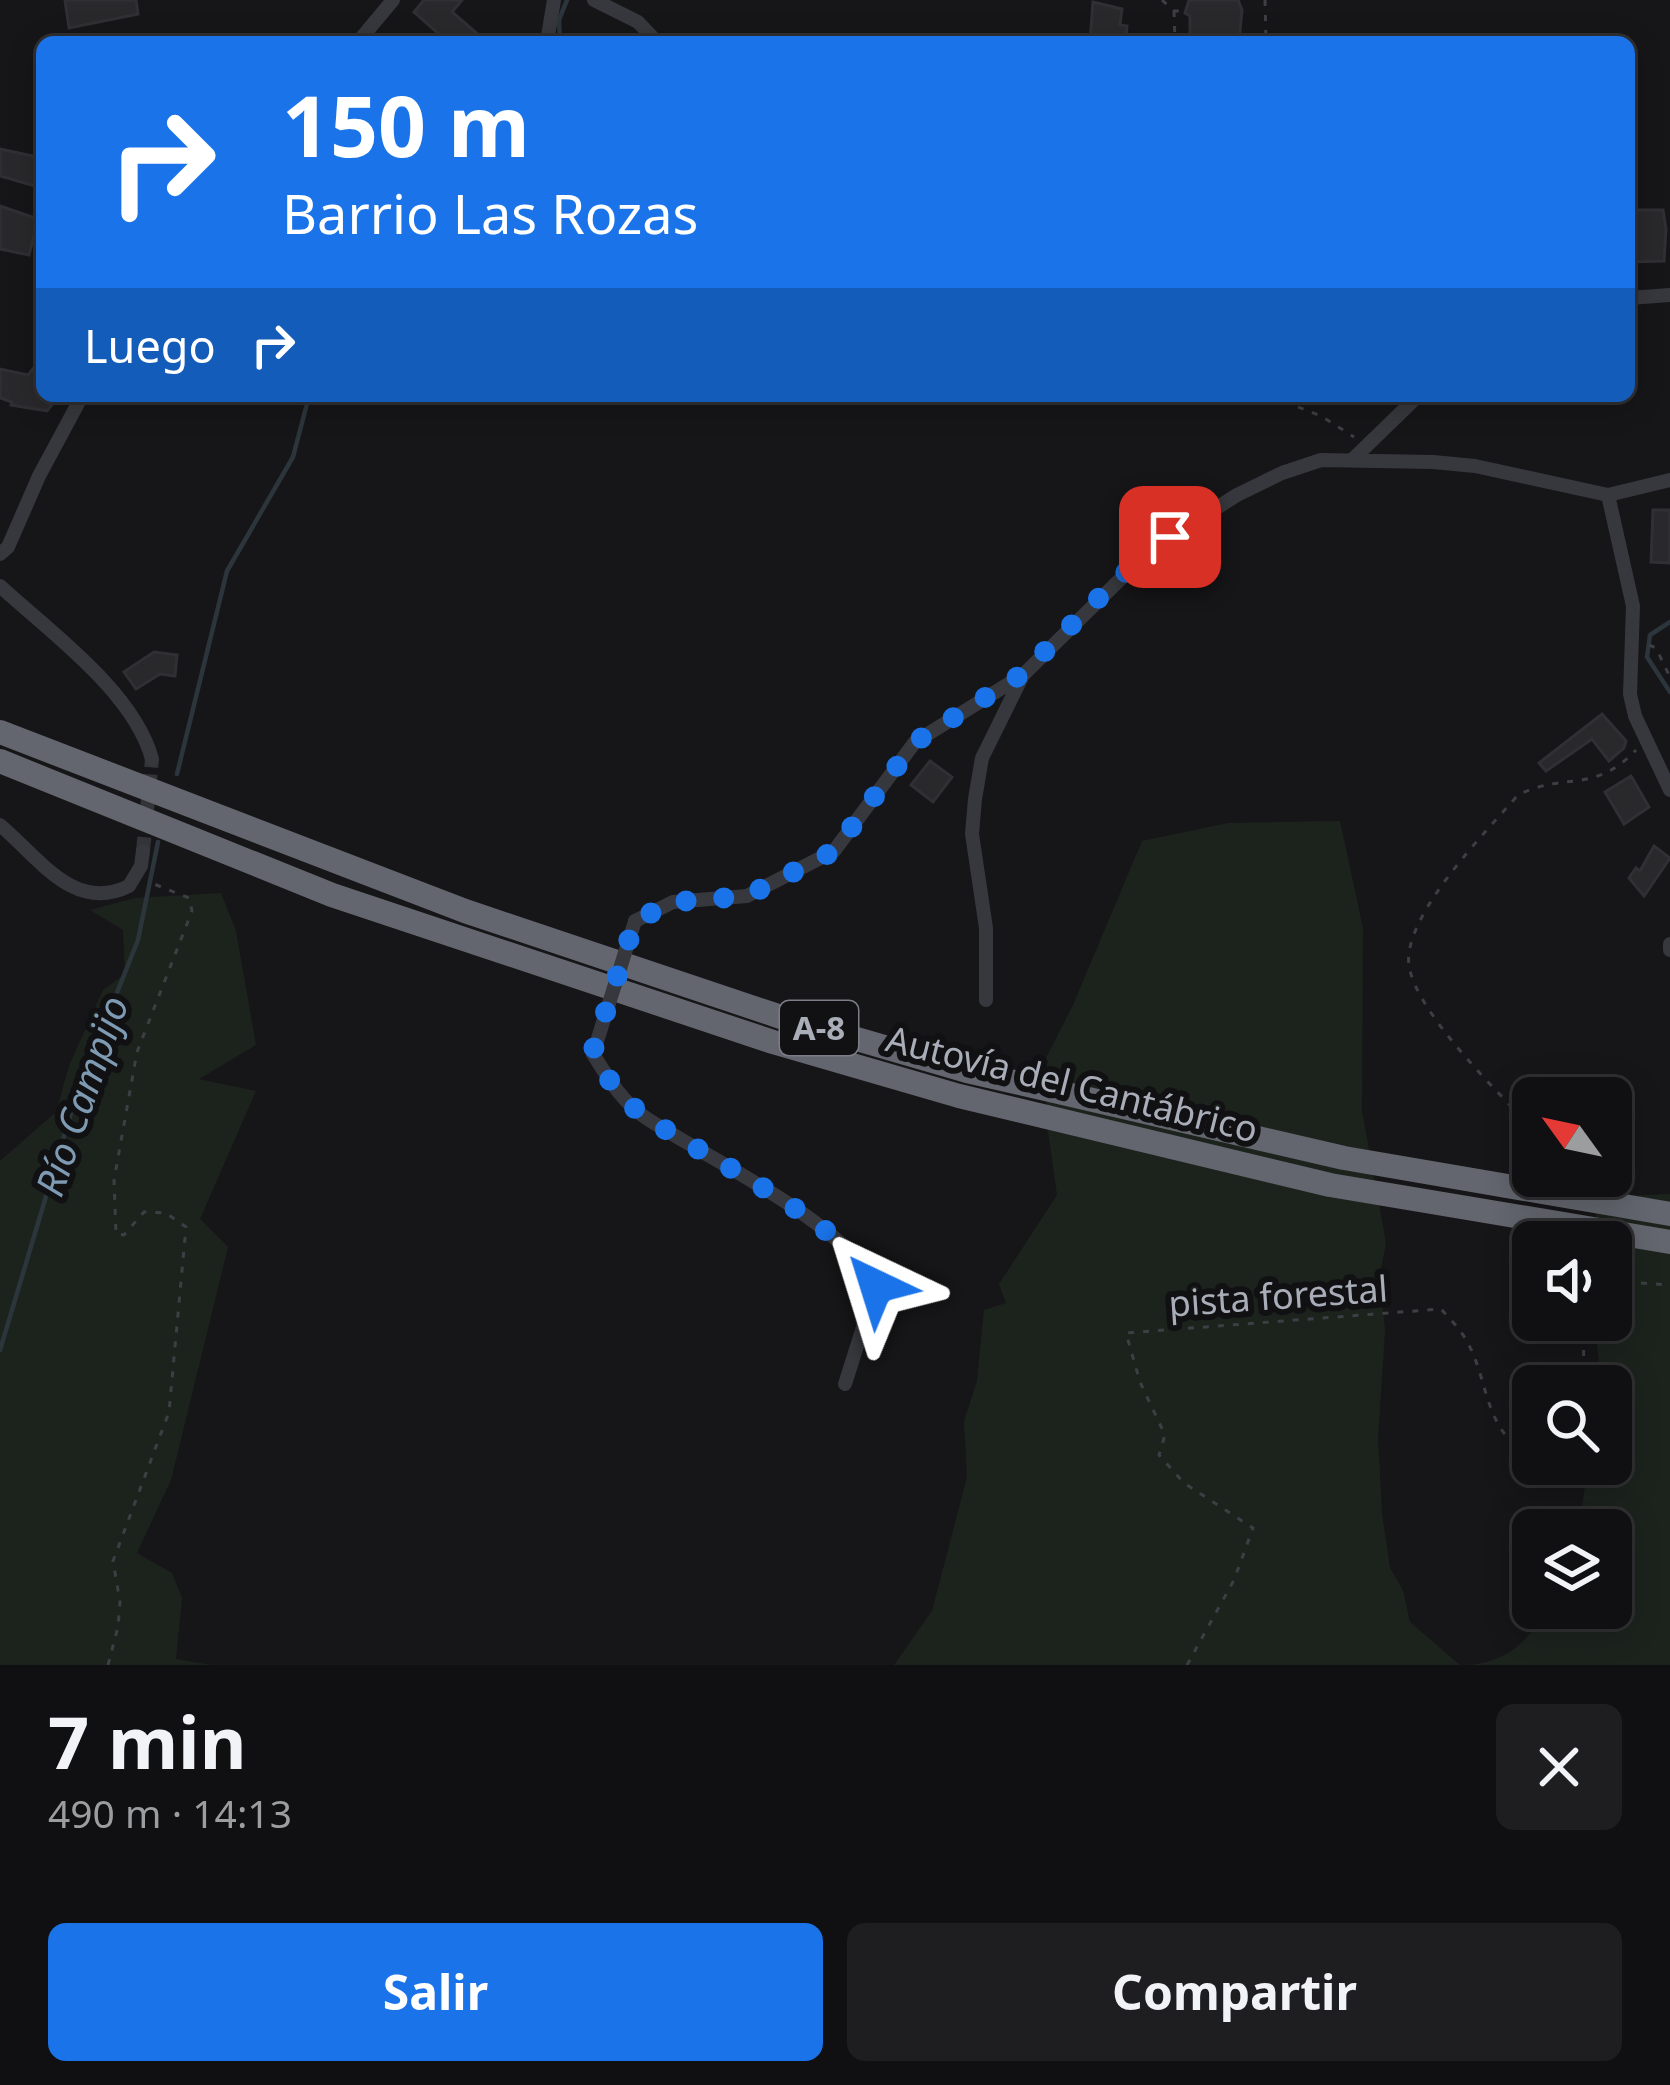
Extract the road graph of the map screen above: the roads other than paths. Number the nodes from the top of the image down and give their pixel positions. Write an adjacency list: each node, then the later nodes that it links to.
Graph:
1 (393, 0): 4 (street)
2 (554, 0): 5 (street)
3 (594, 0): 6 (street)
4 (363, 36)
5 (548, 36)
6 (651, 36)
7 (1670, 295): 8 (street)
8 (1635, 298)
9 (79, 402): 14 (street)
10 (1412, 402): 11 (street)
11 (1352, 460): 13 (street); 16 (street)
12 (1670, 480): 13 (street)
13 (1608, 495): 20 (street)
14 (0, 554)
15 (0, 586): 18 (street)
16 (1022, 674): 23 (street); 26 (street, bridge)
17 (0, 732): 24 (highway, Autovía del Cantábrico / A-8)
18 (152, 759)
19 (0, 761): 25 (highway, Autovía del Cantábrico / A-8)
20 (1670, 790)
21 (0, 825): 22 (street)
22 (143, 851)
23 (986, 1000)
24 (1670, 1214)
25 (1670, 1242)
26 (844, 1384)

